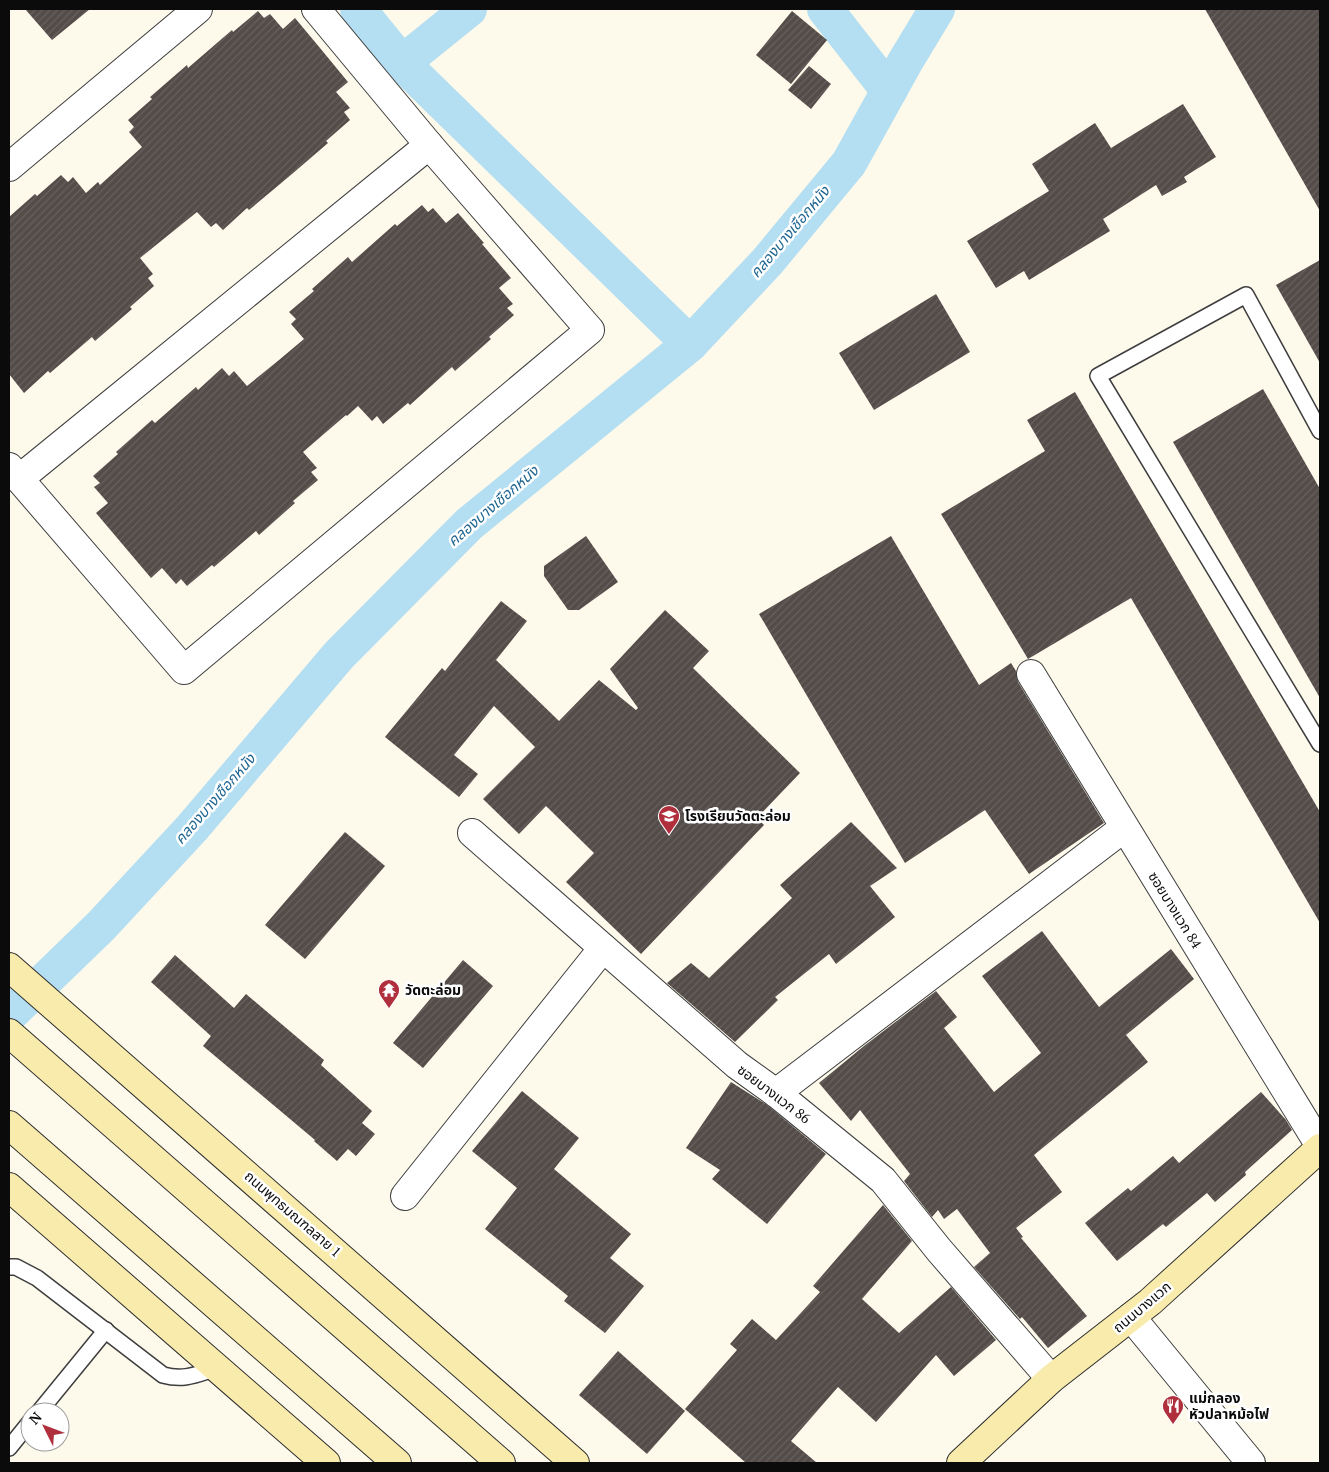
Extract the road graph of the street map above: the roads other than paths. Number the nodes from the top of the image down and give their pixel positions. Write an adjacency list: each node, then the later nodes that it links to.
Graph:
1 (198, 9): 4 (street)
2 (316, 9): 3 (street)
3 (429, 145): 6 (street); 6 (street)
4 (9, 167)
5 (1320, 431): 8 (lane)
6 (14, 473)
7 (1030, 674): 9 (street, ซอยบางแวก 84)
8 (1320, 744)
9 (1124, 828): 14 (street); 16 (street, ซอยบางแวก 84)
10 (472, 833): 11 (street, ซอยบางแวก 86)
11 (603, 948): 14 (street, ซอยบางแวก 86); 18 (street)
12 (9, 967): 22 (main road, ถนนพุทธมณฑลสาย 1)
13 (9, 1033): 30 (main road)
14 (776, 1093): 24 (street, ซอยบางแวก 86)
15 (9, 1125): 29 (main road)
16 (1320, 1147): 20 (main road, ถนนบางแวก)
17 (15, 1192): 23 (main road)
18 (405, 1196)
19 (9, 1267): 21 (lane)
20 (1131, 1317): 24 (main road, ถนนบางแวก); 34 (street)
21 (106, 1330): 23 (lane); 25 (lane)
22 (433, 1338): 31 (main road); 32 (main road, ถนนพุทธมณฑลสาย 1)
23 (217, 1368): 28 (main road)
24 (1051, 1379): 33 (main road, ถนนบางแวก)
25 (46, 1402)
26 (20, 1434): 27 (lane)
27 (9, 1448)
28 (326, 1463)
29 (396, 1463)
30 (501, 1463)
31 (547, 1463)
32 (575, 1463)
33 (961, 1463)
34 (1251, 1463)

